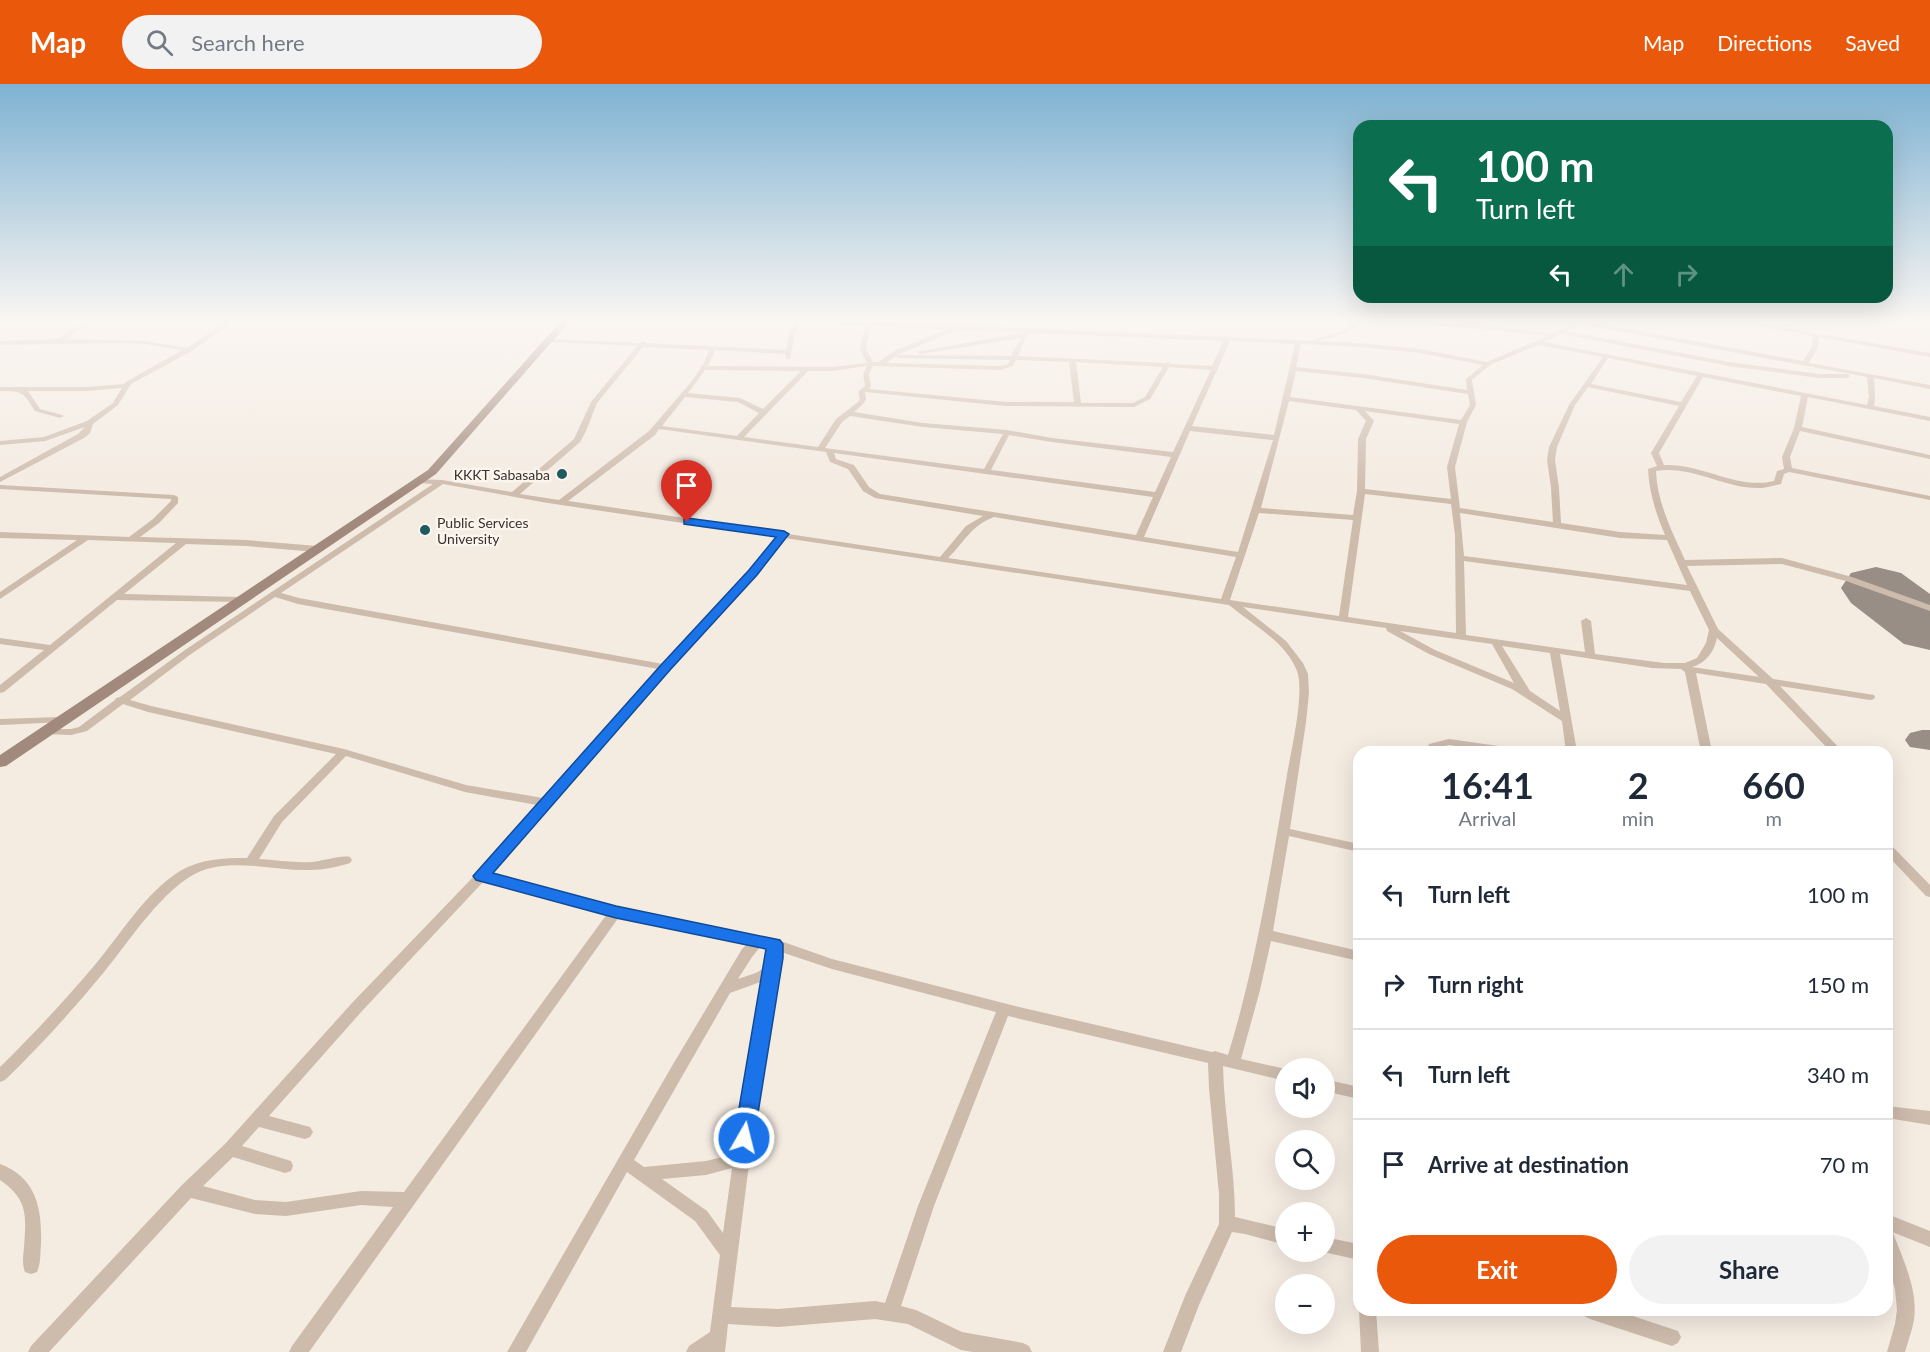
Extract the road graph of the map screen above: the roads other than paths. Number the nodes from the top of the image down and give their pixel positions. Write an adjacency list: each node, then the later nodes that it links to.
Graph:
1 (133, 380): 19 (street)
2 (514, 380): 52 (main road)
3 (612, 380): 56 (street)
4 (694, 380): 25 (street)
5 (796, 380): 32 (street)
6 (867, 380): 24 (street)
7 (1075, 380): 28 (street)
8 (1159, 380): 28 (street)
9 (1208, 380): 39 (street)
10 (1291, 380): 27 (street)
11 (1394, 380): 23 (street)
12 (1469, 380): 23 (street)
13 (1591, 380): 18 (street)
14 (1698, 380): 29 (street)
15 (1728, 380): 26 (street)
16 (1871, 380): 30 (street)
17 (1890, 380): 20 (street)
18 (1588, 385): 29 (street); 66 (street)
19 (124, 386): 22 (street); 37 (street)
20 (1930, 387)
21 (0, 388): 22 (street)
22 (19, 388): 34 (street)
23 (1470, 392): 36 (street)
24 (863, 394): 28 (street); 33 (street)
25 (682, 395): 32 (street); 38 (street)
26 (1805, 395): 30 (street); 40 (street)
27 (1287, 399): 31 (street); 43 (street)
28 (1078, 404)
29 (1684, 405): 48 (street)
30 (1870, 407): 35 (street)
31 (1359, 409): 36 (street); 55 (street)
32 (765, 413): 42 (street)
33 (847, 413): 41 (street); 45 (street)
34 (60, 416)
35 (1930, 419)
36 (1462, 422): 60 (street)
37 (90, 423): 44 (street); 51 (street)
38 (657, 428): 42 (street); 59 (street)
39 (1187, 428): 43 (street); 46 (street)
40 (1798, 428): 47 (street); 49 (street)
41 (1007, 432): 46 (street); 50 (street)
42 (739, 438): 45 (street)
43 (1277, 438): 62 (street)
44 (0, 443)
45 (825, 449): 50 (street); 61 (street)
46 (1176, 455): 57 (street)
47 (1930, 457)
48 (1661, 466): 49 (street); 71 (street)
49 (1788, 470): 58 (street)
50 (986, 472): 57 (street)
51 (0, 480)
52 (420, 481): 53 (street); 74 (main road)
53 (442, 482): 56 (street); 82 (street)
54 (0, 487): 72 (street)
55 (1361, 491): 60 (street); 64 (street)
56 (515, 494): 59 (street)
57 (1159, 495): 70 (street)
58 (1930, 498)
59 (562, 502): 67 (street)
60 (1457, 506): 66 (street); 76 (street)
61 (971, 510): 63 (street); 65 (street)
62 (1255, 510): 64 (street); 75 (street)
63 (995, 514): 65 (street); 70 (street)
64 (1356, 518): 88 (street)
65 (968, 525): 77 (street)
66 (1557, 526): 71 (street)
67 (784, 534): 77 (street); 99 (street)
68 (0, 535): 69 (street)
69 (87, 538): 72 (street); 80 (street)
70 (1139, 538): 75 (street)
71 (1669, 538): 78 (street)
72 (130, 540): 73 (street)
73 (183, 542): 74 (street); 84 (street)
74 (317, 549): 85 (main road)
75 (1242, 555): 86 (street)
76 (1460, 558): 81 (street); 92 (street)
77 (943, 559): 86 (street)
78 (1683, 563): 81 (street); 87 (street)
79 (0, 585): 80 (street)
80 (16, 585): 83 (street)
81 (1694, 590): 91 (street)
82 (274, 594): 99 (street); 105 (street)
83 (0, 596)
84 (115, 597): 85 (street); 95 (street)
85 (240, 600): 106 (main road)
86 (1229, 603): 88 (street); 118 (street)
87 (1930, 608)
88 (1342, 619): 90 (street)
89 (1586, 621): 97 (street)
90 (1387, 627): 92 (street); 103 (street)
91 (1714, 630): 98 (street); 101 (street)
92 (1461, 638): 94 (street)
93 (0, 640): 95 (street)
94 (1496, 643): 96 (street); 103 (street)
95 (51, 648): 102 (street)
96 (1555, 651): 97 (street); 107 (street)
97 (1590, 656): 98 (street)
98 (1677, 667): 100 (street)
99 (665, 668): 117 (street)
100 (1690, 670): 101 (street); 113 (street)
101 (1770, 683): 104 (street); 114 (street)
102 (0, 690)
103 (1525, 692): 107 (street)
104 (1870, 697)
105 (120, 700): 109 (street); 115 (street)
106 (60, 720): 108 (street); 109 (main road)
107 (1567, 720): 112 (street)
108 (0, 722)
109 (45, 731): 116 (main road)
110 (1433, 746): 111 (street)
111 (1477, 746)
112 (1571, 746)
113 (1706, 746)
114 (1832, 746)
115 (344, 752): 117 (street); 122 (street)
116 (0, 762)
117 (547, 803): 123 (street)
118 (1283, 831): 119 (street); 126 (street)
119 (1353, 847)
120 (1893, 854): 124 (street)
121 (346, 860): 122 (street)
122 (250, 863): 136 (street)
123 (481, 876): 125 (street); 141 (street)
124 (1930, 892)
125 (616, 912): 127 (street); 150 (street)
126 (1267, 935): 129 (street); 134 (street)
127 (758, 940): 128 (street); 131 (street)
128 (774, 944): 130 (street); 132 (street)
129 (1353, 955)
130 (773, 967): 131 (street); 144 (street)
131 (726, 989): 145 (street)
132 (1004, 1009): 133 (street); 160 (street)
133 (1215, 1057): 134 (street); 151 (street)
134 (1233, 1062): 135 (street)
135 (1275, 1072)
136 (0, 1076)
137 (1335, 1088): 138 (street)
138 (1353, 1092)
139 (1893, 1113): 140 (street)
140 (1930, 1118)
141 (256, 1120): 142 (street); 143 (street)
142 (305, 1132)
143 (230, 1149): 146 (street); 149 (street)
144 (741, 1159): 148 (street); 157 (street)
145 (626, 1162): 148 (street); 168 (street)
146 (285, 1166)
147 (0, 1171): 159 (street)
148 (642, 1174): 157 (street)
149 (189, 1190): 150 (street); 166 (street)
150 (408, 1200): 167 (street)
151 (1227, 1224): 153 (street); 171 (street)
152 (1893, 1224): 154 (street)
153 (1275, 1234)
154 (1930, 1239)
155 (1335, 1247): 156 (street)
156 (1353, 1251)
157 (729, 1253): 161 (street)
158 (1893, 1255): 173 (street)
159 (31, 1266)
160 (891, 1311): 161 (street); 170 (street)
161 (721, 1314): 165 (street)
162 (1368, 1316): 172 (street)
163 (1608, 1316): 164 (street)
164 (1672, 1337)
165 (717, 1345): 169 (street)
166 (37, 1352)
167 (298, 1352)
168 (516, 1352)
169 (695, 1352)
170 (1023, 1352)
171 (1172, 1352)
172 (1370, 1352)
173 (1896, 1352)

